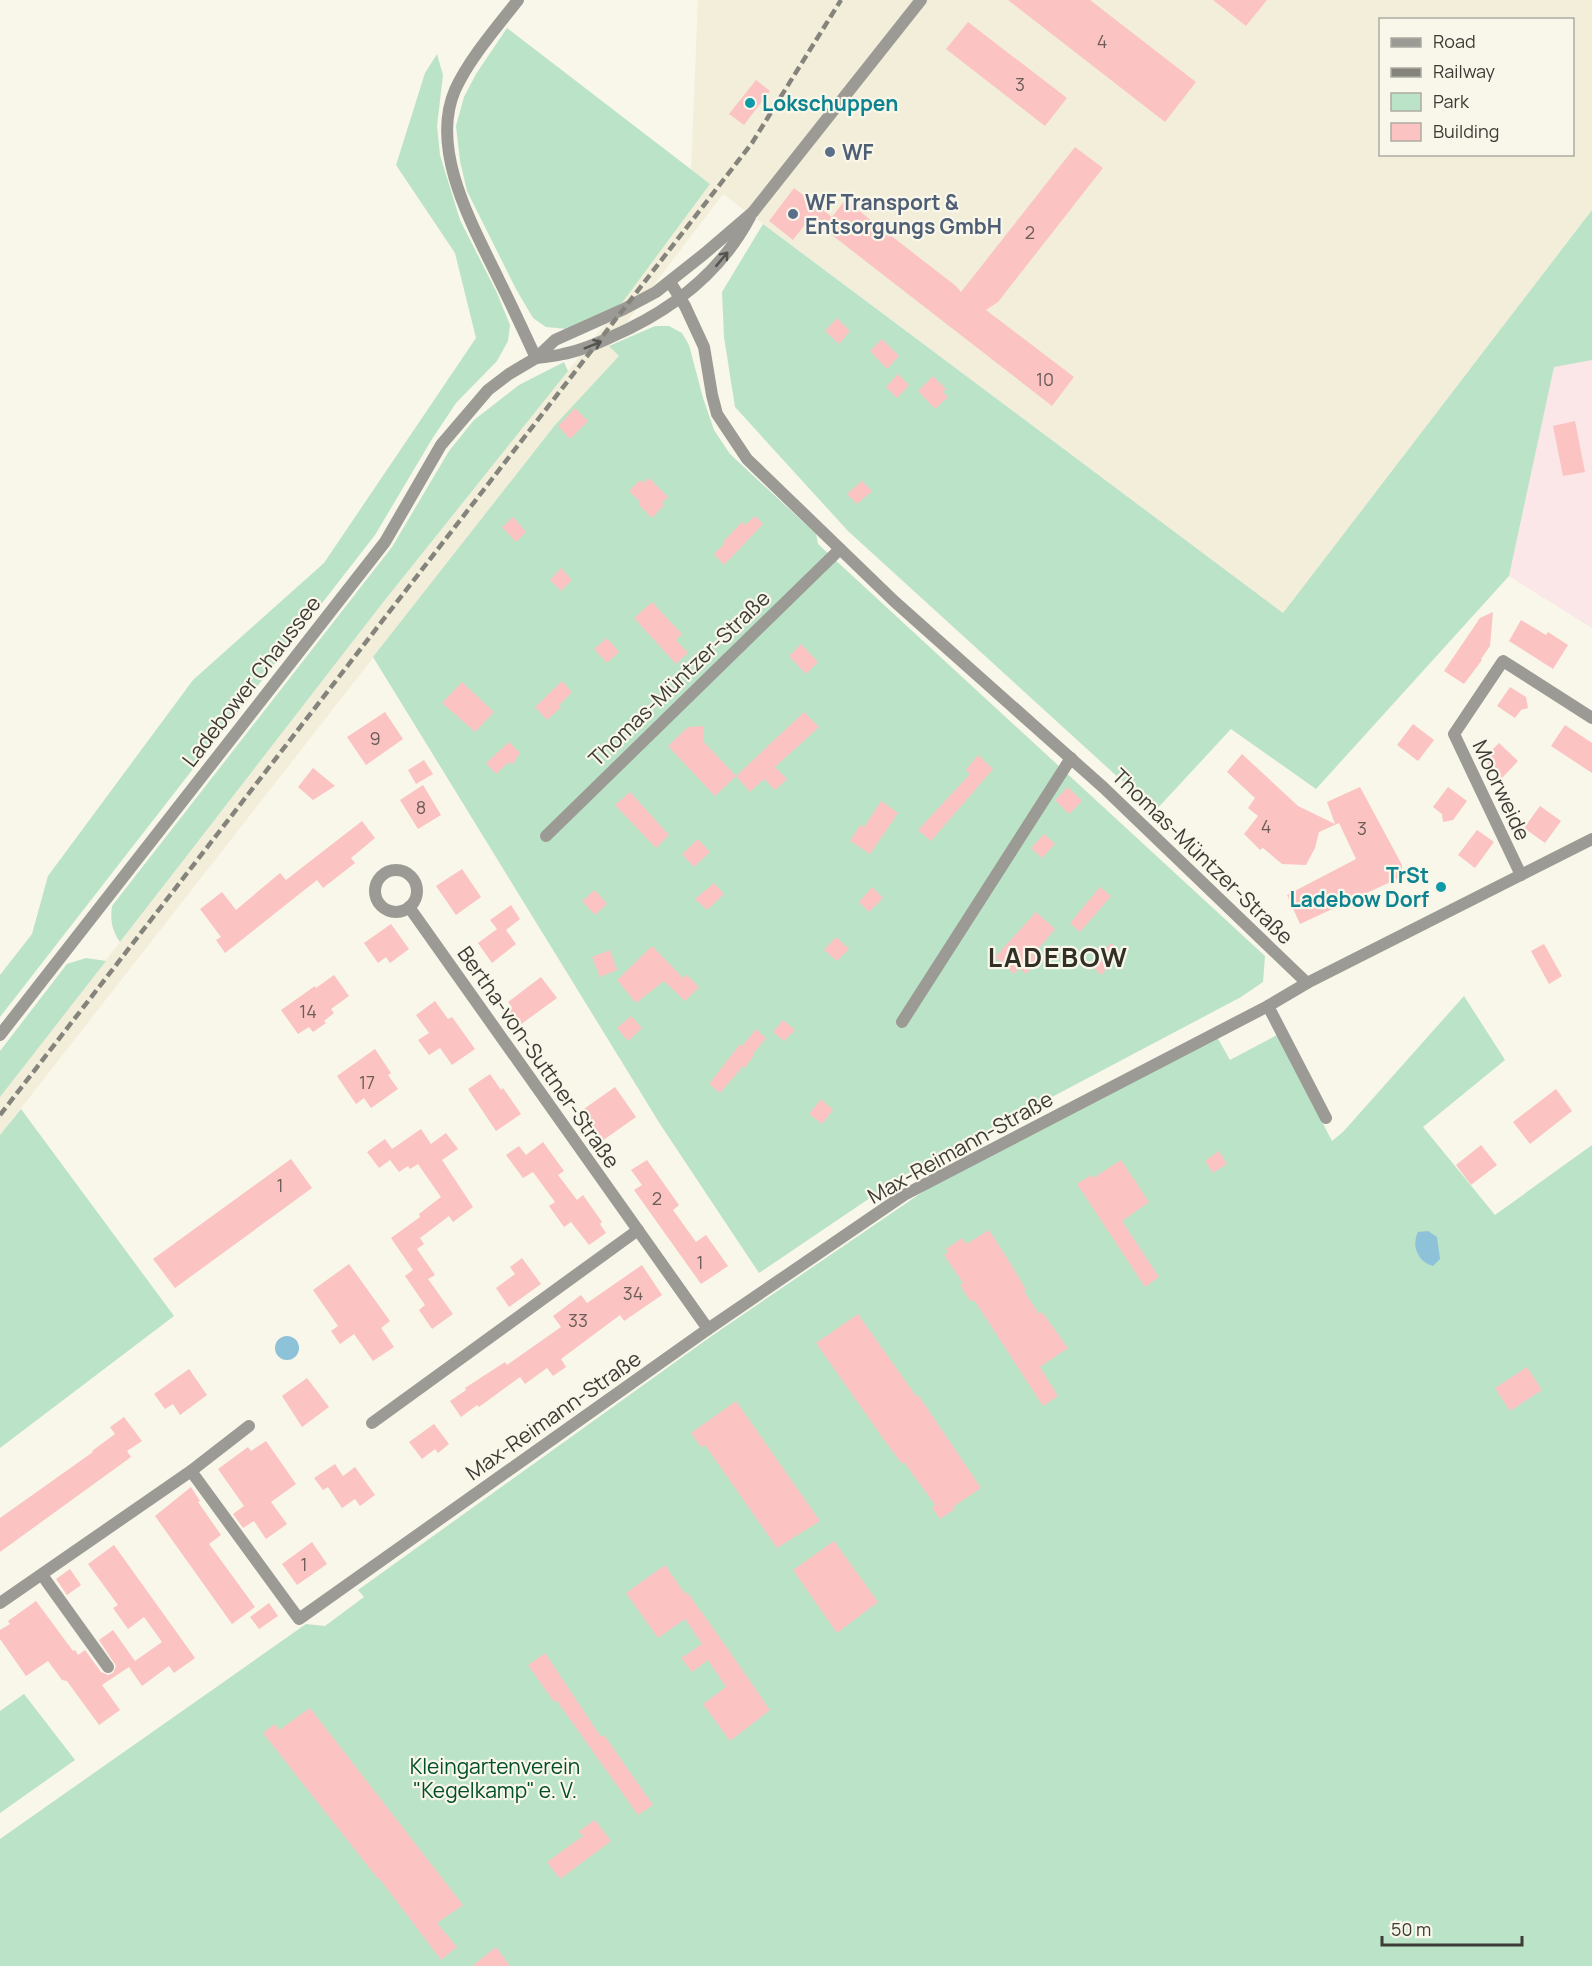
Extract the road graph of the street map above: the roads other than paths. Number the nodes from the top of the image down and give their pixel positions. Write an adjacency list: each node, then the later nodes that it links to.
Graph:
1 (518, 0): 6 (street)
2 (921, 0): 3 (street)
3 (753, 212): 4 (street, Ladebower Chaussee); 5 (street, Ladebower Chaussee, one-way to 3)
4 (670, 282): 5 (street, Thomas-Müntzer-Straße); 6 (street, Ladebower Chaussee)
5 (681, 298): 6 (street, Ladebower Chaussee, one-way to 5); 7 (street, Thomas-Müntzer-Straße)
6 (536, 358): 17 (street, Ladebower Chaussee)
7 (840, 549): 9 (street, Thomas-Müntzer-Straße); 10 (street, Thomas-Müntzer-Straße)
8 (1592, 718): 12 (street, Moorweide)
9 (1071, 758): 14 (street, Thomas-Müntzer-Straße); 16 (street)
10 (546, 836)
11 (1590, 844): 12 (street, Max-Reimann-Straße)
12 (1521, 875): 14 (street, Max-Reimann-Straße)
13 (409, 907): 19 (street, Bertha-von-Suttner-Straße)
14 (1307, 983): 15 (street, Max-Reimann-Straße)
15 (1268, 1006): 18 (street); 20 (street, Max-Reimann-Straße)
16 (902, 1022)
17 (0, 1035)
18 (1326, 1118)
19 (638, 1230): 20 (street, Bertha-von-Suttner-Straße); 21 (street)
20 (708, 1329): 23 (street, Max-Reimann-Straße)
21 (372, 1423)
22 (249, 1426): 23 (street)
23 (191, 1471): 24 (street)
24 (42, 1575): 25 (street); 26 (street)
25 (0, 1604)
26 (108, 1667)

